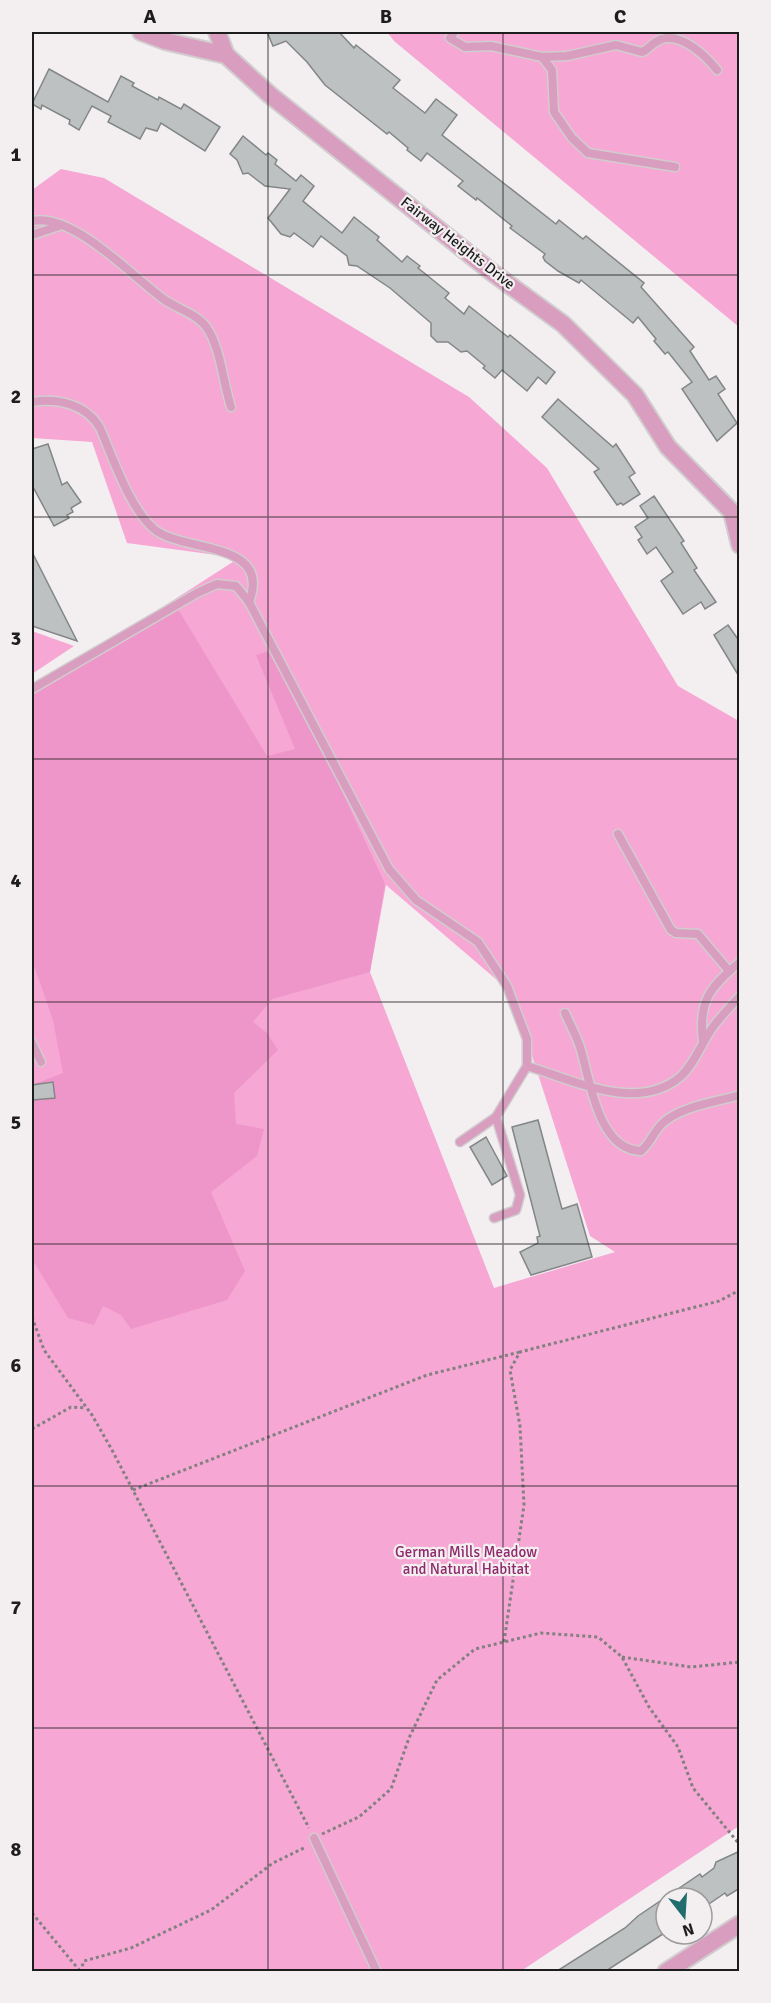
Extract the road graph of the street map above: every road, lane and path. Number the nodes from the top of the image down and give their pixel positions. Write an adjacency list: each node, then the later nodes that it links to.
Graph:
1 (141, 32): 4 (street, Fairway Heights Drive)
2 (218, 32): 4 (street)
3 (454, 32): 5 (lane)
4 (226, 55): 13 (street, Fairway Heights Drive)
5 (542, 57): 6 (lane); 7 (lane)
6 (717, 70)
7 (675, 167)
8 (32, 221): 9 (lane)
9 (63, 225): 10 (lane); 12 (lane)
10 (32, 235)
11 (32, 402): 15 (lane)
12 (231, 407)
13 (736, 514): 14 (street, Fairway Heights Drive)
14 (740, 545)
15 (249, 602): 16 (lane); 25 (lane)
16 (32, 689)
17 (618, 834): 19 (lane)
18 (740, 962): 19 (lane)
19 (729, 971): 22 (lane)
20 (740, 996): 22 (lane)
21 (565, 1013): 26 (lane)
22 (703, 1041): 26 (lane)
23 (32, 1043): 24 (lane)
24 (41, 1062)
25 (527, 1066): 26 (lane); 28 (lane)
26 (590, 1085): 27 (lane)
27 (740, 1095)
28 (496, 1117): 29 (lane); 30 (lane)
29 (460, 1142)
30 (494, 1218)
31 (740, 1290): 33 (path)
32 (32, 1317): 34 (path)
33 (520, 1352): 36 (path); 37 (path)
34 (86, 1408): 35 (path); 36 (path)
35 (32, 1429)
36 (133, 1490): 40 (path)
37 (504, 1642): 38 (path); 40 (path)
38 (622, 1657): 39 (path); 41 (path)
39 (740, 1662)
40 (314, 1838): 44 (path); 45 (lane)
41 (740, 1845)
42 (32, 1913): 44 (path)
43 (740, 1924): 46 (street)
44 (80, 1971)
45 (377, 1971)
46 (666, 1971)

